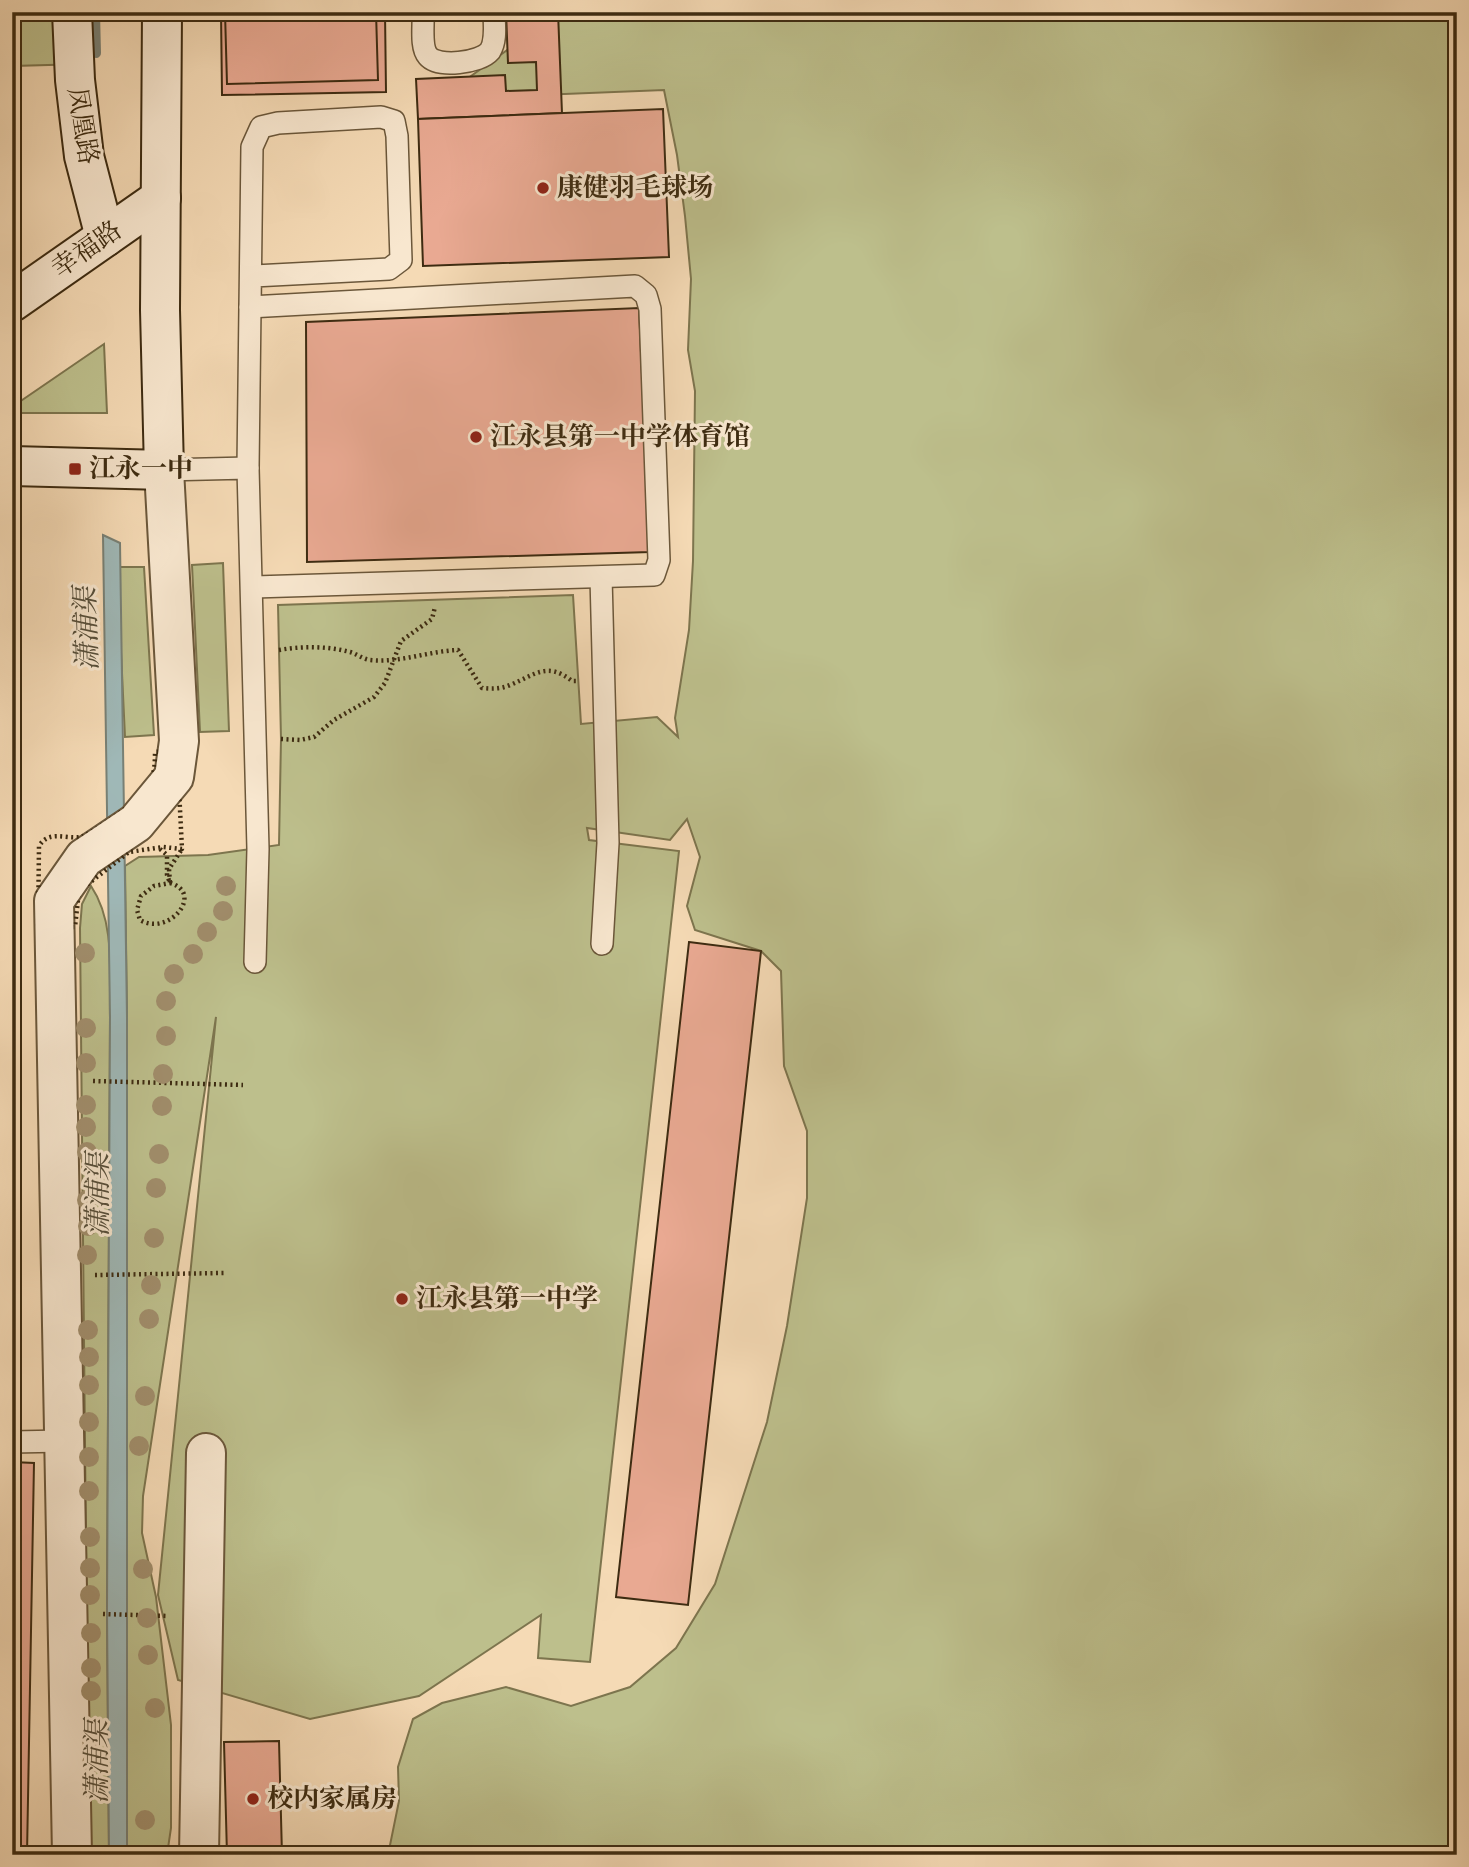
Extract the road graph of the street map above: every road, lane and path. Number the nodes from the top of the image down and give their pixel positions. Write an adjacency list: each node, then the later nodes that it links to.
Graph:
1 (72, 12): 6 (street, 凤凰路)
2 (162, 12): 5 (street)
3 (424, 12): 4 (lane)
4 (494, 12)
5 (161, 198): 6 (street, 幸福路); 12 (street)
6 (105, 237): 8 (street, 幸福路)
7 (252, 276): 7 (lane); 9 (lane)
8 (12, 302)
9 (250, 307): 11 (lane); 13 (lane)
10 (12, 466): 12 (street)
11 (248, 468): 12 (lane); 15 (lane)
12 (164, 470): 20 (street)
13 (601, 577): 14 (lane); 18 (lane)
14 (439, 582): 15 (lane); 17 (path)
15 (251, 587): 16 (lane)
16 (254, 653): 17 (path); 19 (lane)
17 (394, 659): 18 (path); 19 (path)
18 (604, 684): 23 (lane)
19 (256, 737): 24 (lane)
20 (147, 835): 22 (path); 30 (street)
21 (182, 849): 22 (path)
22 (170, 883): 22 (path)
23 (602, 944)
24 (255, 962)
25 (106, 1082): 26 (path)
26 (243, 1085)
27 (224, 1273): 28 (path)
28 (105, 1275)
29 (12, 1441): 30 (lane)
30 (64, 1441): 34 (street)
31 (206, 1453): 35 (street)
32 (105, 1614): 33 (path)
33 (137, 1615)
34 (72, 1855)
35 (199, 1855)

